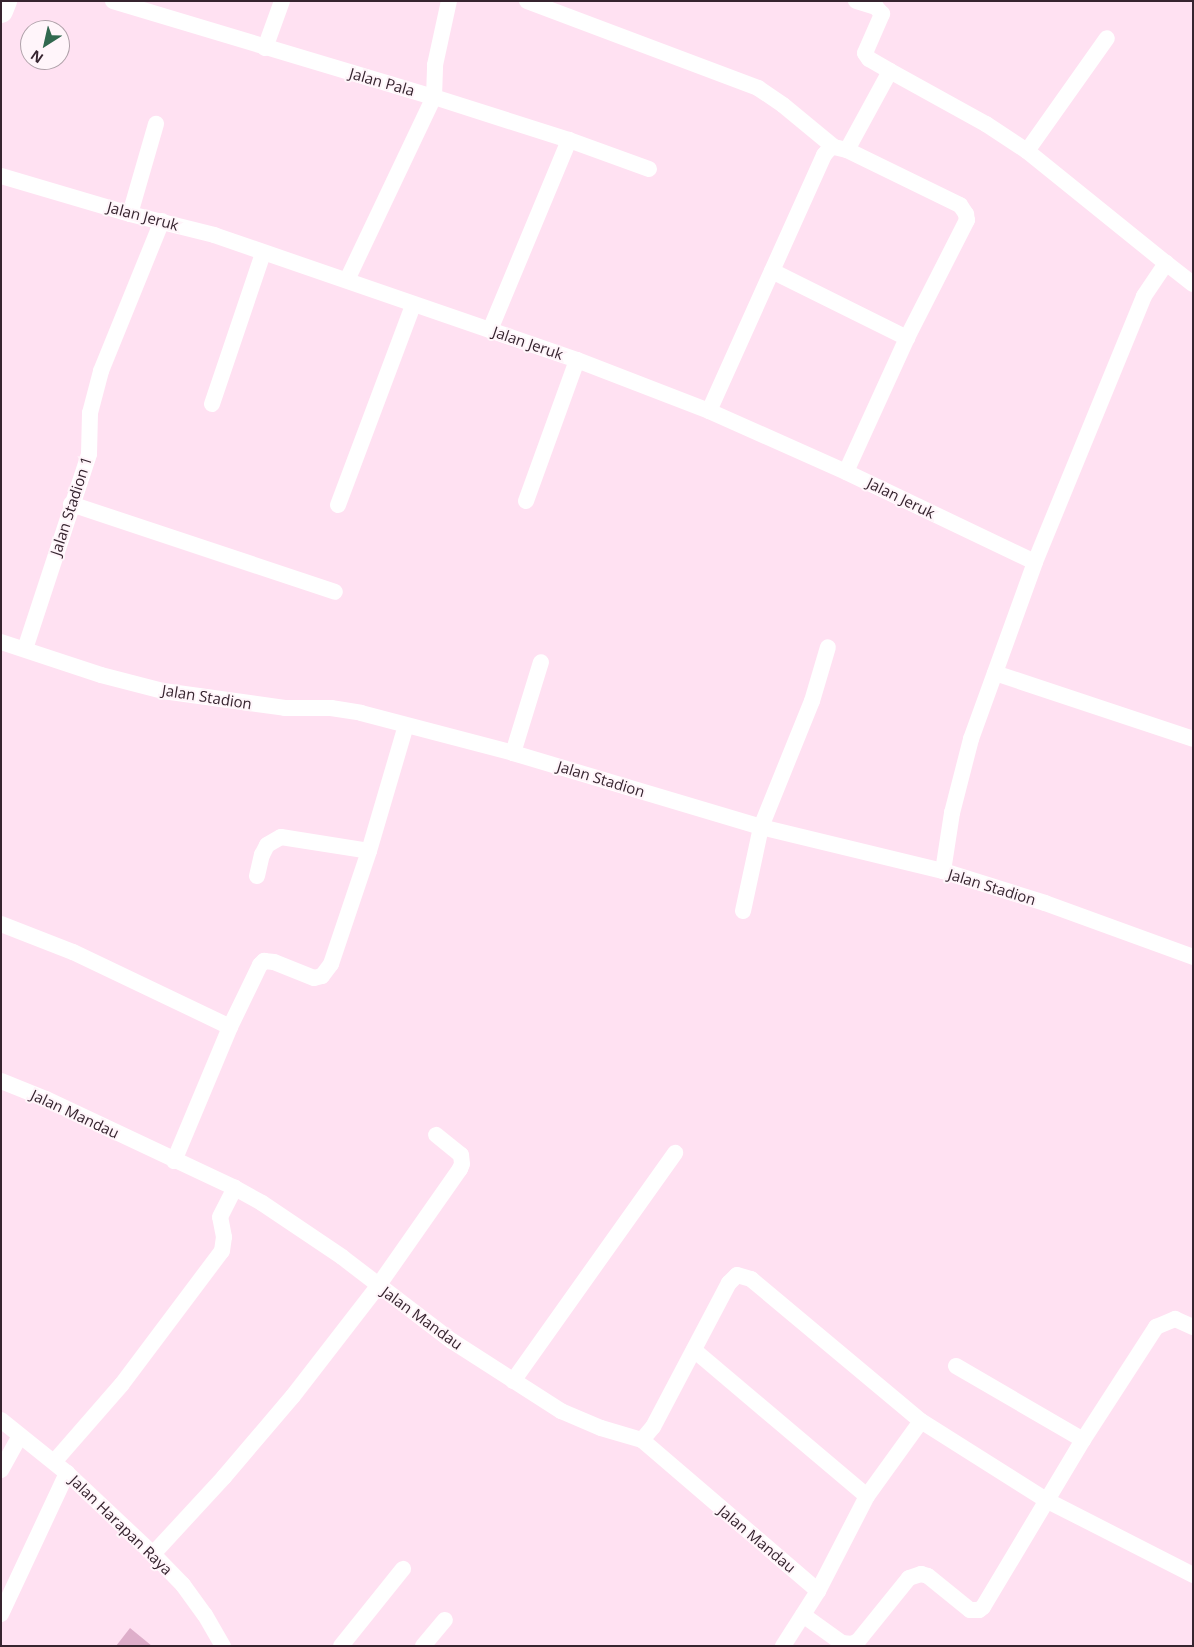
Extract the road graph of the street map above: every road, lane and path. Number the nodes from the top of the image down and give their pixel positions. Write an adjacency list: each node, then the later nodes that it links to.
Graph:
1 (5, 1): 7 (highway)
2 (113, 1): 9 (street, Jalan Pala)
3 (282, 1): 9 (street)
4 (449, 1): 11 (street)
5 (527, 1): 14 (street)
6 (856, 1): 10 (street)
7 (1, 12)
8 (1107, 38): 15 (street)
9 (265, 48): 11 (street, Jalan Pala)
10 (890, 71): 14 (street); 15 (street)
11 (434, 97): 13 (street, Jalan Pala); 23 (street)
12 (156, 124): 18 (street)
13 (569, 140): 16 (street, Jalan Pala); 26 (street)
14 (840, 148): 22 (street); 27 (street)
15 (1027, 151): 21 (street)
16 (649, 169)
17 (1, 176): 18 (street, Jalan Jeruk)
18 (130, 214): 19 (street, Jalan Jeruk)
19 (162, 222): 20 (street, Jalan Jeruk); 33 (street, Jalan Stadion 1)
20 (263, 253): 23 (street, Jalan Jeruk); 29 (street)
21 (1166, 263): 24 (street); 35 (street)
22 (772, 271): 27 (street); 30 (street)
23 (347, 280): 25 (street, Jalan Jeruk)
24 (1193, 284)
25 (414, 305): 26 (street, Jalan Jeruk); 34 (street)
26 (490, 330): 28 (street, Jalan Jeruk)
27 (907, 338): 31 (street)
28 (577, 360): 30 (street, Jalan Jeruk); 32 (street)
29 (212, 404)
30 (709, 410): 31 (street, Jalan Jeruk)
31 (846, 472): 35 (street, Jalan Jeruk)
32 (526, 501)
33 (71, 504): 36 (street); 39 (street, Jalan Stadion 1)
34 (338, 505)
35 (1035, 562): 41 (street)
36 (335, 592)
37 (1, 642): 39 (street, Jalan Stadion)
38 (828, 647): 45 (street)
39 (25, 650): 42 (street, Jalan Stadion)
40 (541, 662): 44 (street)
41 (995, 674): 43 (street); 47 (street)
42 (406, 725): 44 (street, Jalan Stadion); 46 (street)
43 (1193, 740)
44 (513, 753): 45 (street, Jalan Stadion)
45 (761, 827): 47 (street, Jalan Stadion); 49 (street)
46 (370, 852): 48 (street); 52 (street)
47 (943, 871): 51 (street, Jalan Stadion)
48 (257, 876)
49 (742, 911)
50 (1, 924): 52 (street)
51 (1193, 957)
52 (230, 1027): 56 (street)
53 (1, 1081): 56 (street, Jalan Mandau)
54 (436, 1135): 58 (street)
55 (675, 1153): 62 (street)
56 (174, 1161): 57 (street, Jalan Mandau)
57 (234, 1188): 58 (street, Jalan Mandau); 68 (street)
58 (378, 1286): 62 (street, Jalan Mandau); 73 (street)
59 (1193, 1327): 67 (street)
60 (694, 1350): 64 (street); 66 (street); 71 (street)
61 (956, 1366): 67 (street)
62 (513, 1381): 66 (street, Jalan Mandau)
63 (1, 1420): 65 (street, Jalan Harapan Raya)
64 (921, 1421): 71 (street); 72 (street)
65 (20, 1436): 68 (street, Jalan Harapan Raya); 69 (street)
66 (642, 1440): 76 (street, Jalan Mandau)
67 (1083, 1440): 72 (street)
68 (54, 1462): 70 (street, Jalan Harapan Raya)
69 (1, 1470)
70 (67, 1473): 73 (street, Jalan Harapan Raya); 77 (street)
71 (867, 1496): 76 (street)
72 (1046, 1500): 75 (street); 78 (street)
73 (154, 1554): 80 (street, Jalan Harapan Raya)
74 (403, 1569): 81 (street)
75 (1193, 1574)
76 (818, 1591): 78 (street)
77 (1, 1614)
78 (803, 1615): 83 (street)
79 (445, 1620): 82 (street)
80 (224, 1646)
81 (341, 1646)
82 (423, 1646)
83 (783, 1646)

